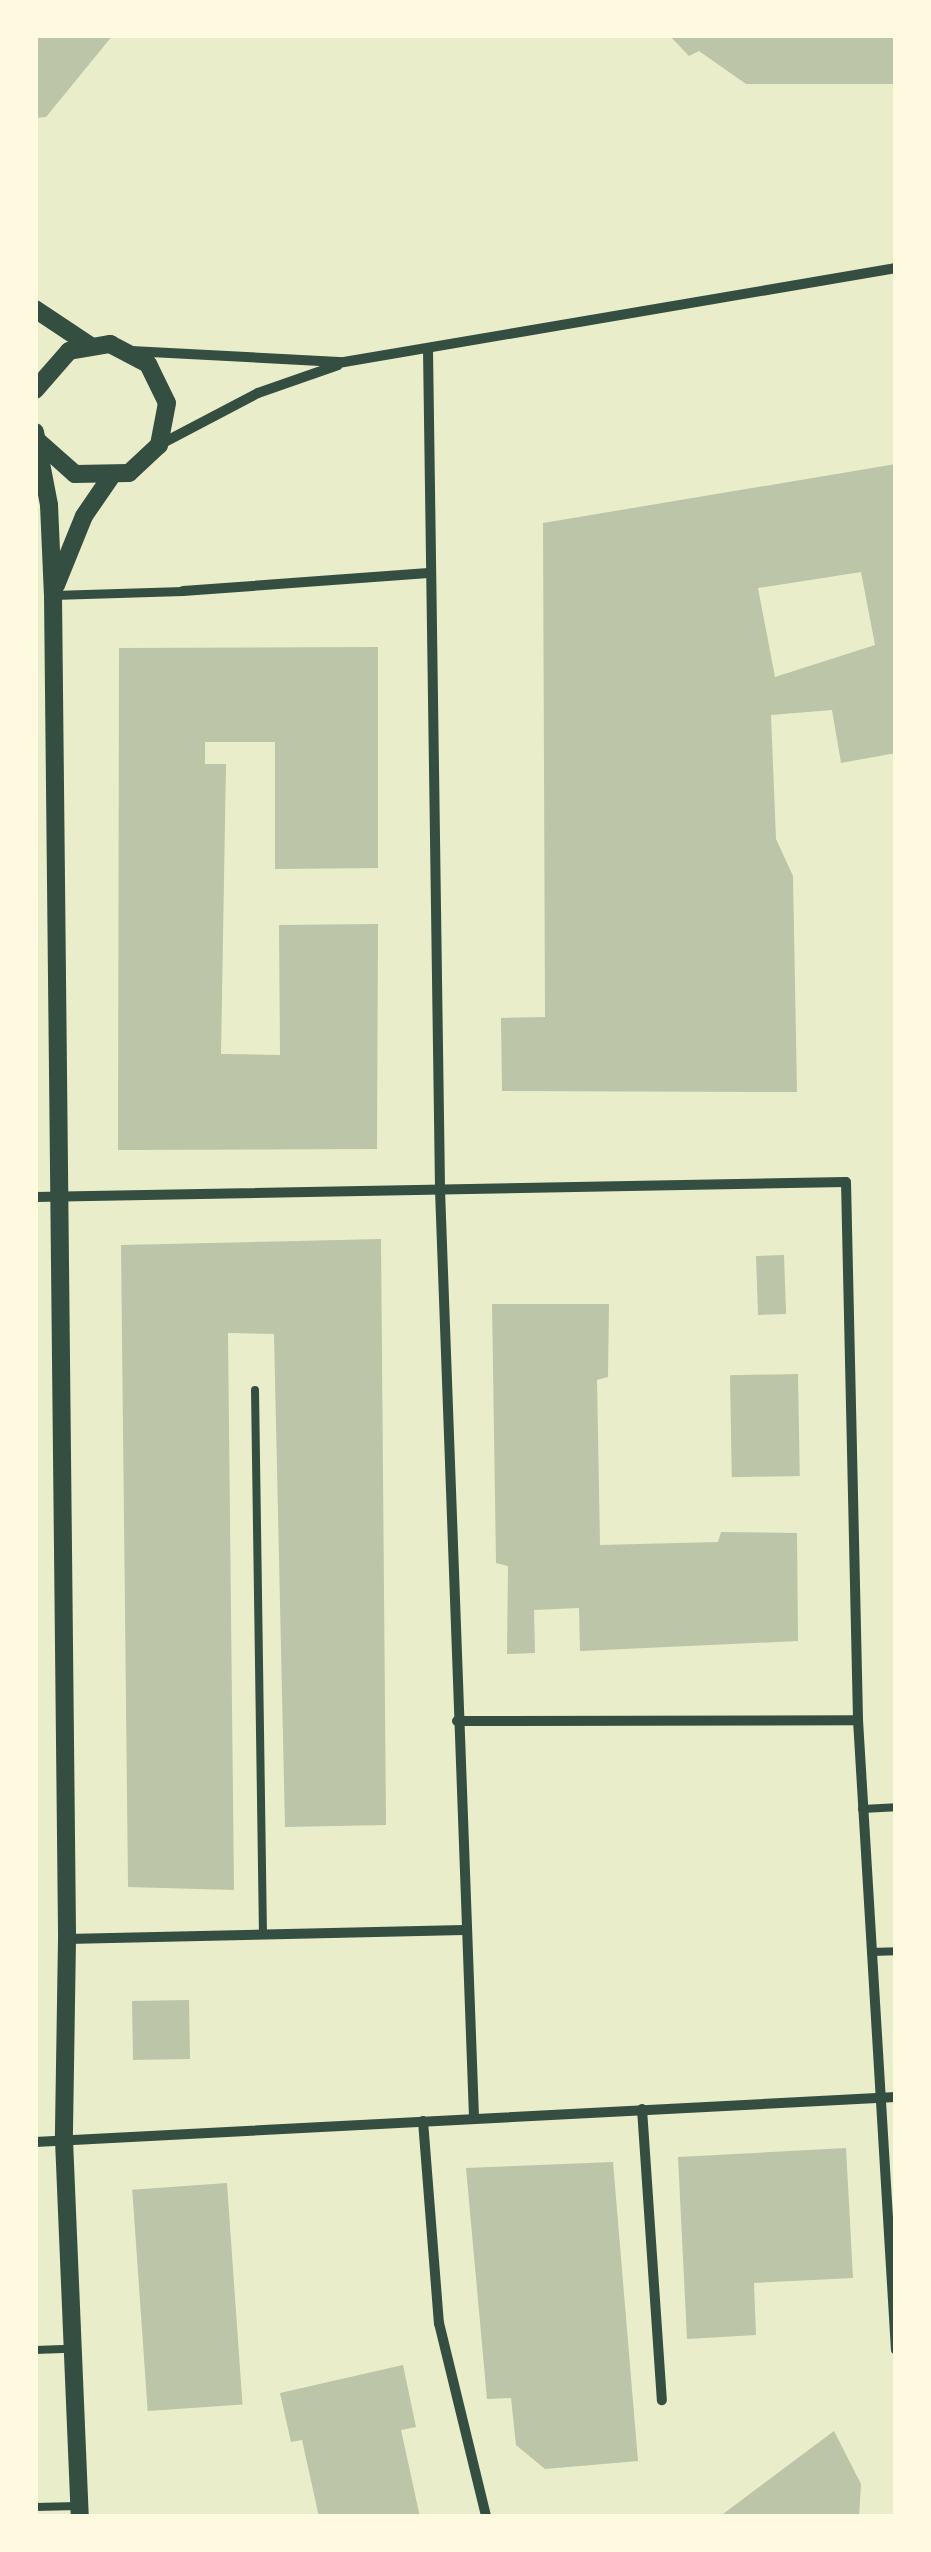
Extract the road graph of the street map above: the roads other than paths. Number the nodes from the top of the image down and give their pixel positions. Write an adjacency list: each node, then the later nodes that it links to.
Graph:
1 (896, 268): 5 (street)
2 (35, 309): 3 (street)
3 (89, 345): 4 (street); 7 (street)
4 (130, 350): 6 (street); 9 (street)
5 (428, 350): 6 (street); 11 (street)
6 (344, 362): 9 (street)
7 (35, 390)
8 (36, 435): 10 (street); 13 (street)
9 (158, 446): 10 (street)
10 (110, 478): 13 (street)
11 (428, 573): 12 (street); 14 (street)
12 (183, 592): 13 (street)
13 (44, 595): 15 (street)
14 (440, 1190): 15 (street); 18 (street); 19 (street)
15 (59, 1196): 16 (street); 24 (street)
16 (35, 1197)
17 (255, 1390): 23 (lane)
18 (858, 1720): 19 (street); 21 (street)
19 (457, 1721): 22 (street)
20 (896, 1807): 21 (lane)
21 (862, 1809): 25 (street)
22 (464, 1930): 23 (street); 30 (street)
23 (264, 1934): 24 (street)
24 (67, 1939): 32 (street)
25 (868, 1952): 26 (lane); 27 (street)
26 (896, 1952)
27 (876, 2097): 28 (street); 29 (street); 36 (street)
28 (896, 2097)
29 (642, 2109): 30 (street); 37 (street)
30 (474, 2118): 31 (street)
31 (423, 2121): 32 (street); 40 (street)
32 (64, 2140): 33 (street); 34 (street)
33 (35, 2142)
34 (71, 2349): 35 (lane); 39 (street)
35 (35, 2350)
36 (896, 2350)
37 (662, 2400)
38 (35, 2507): 39 (lane)
39 (78, 2513)
40 (486, 2516)

